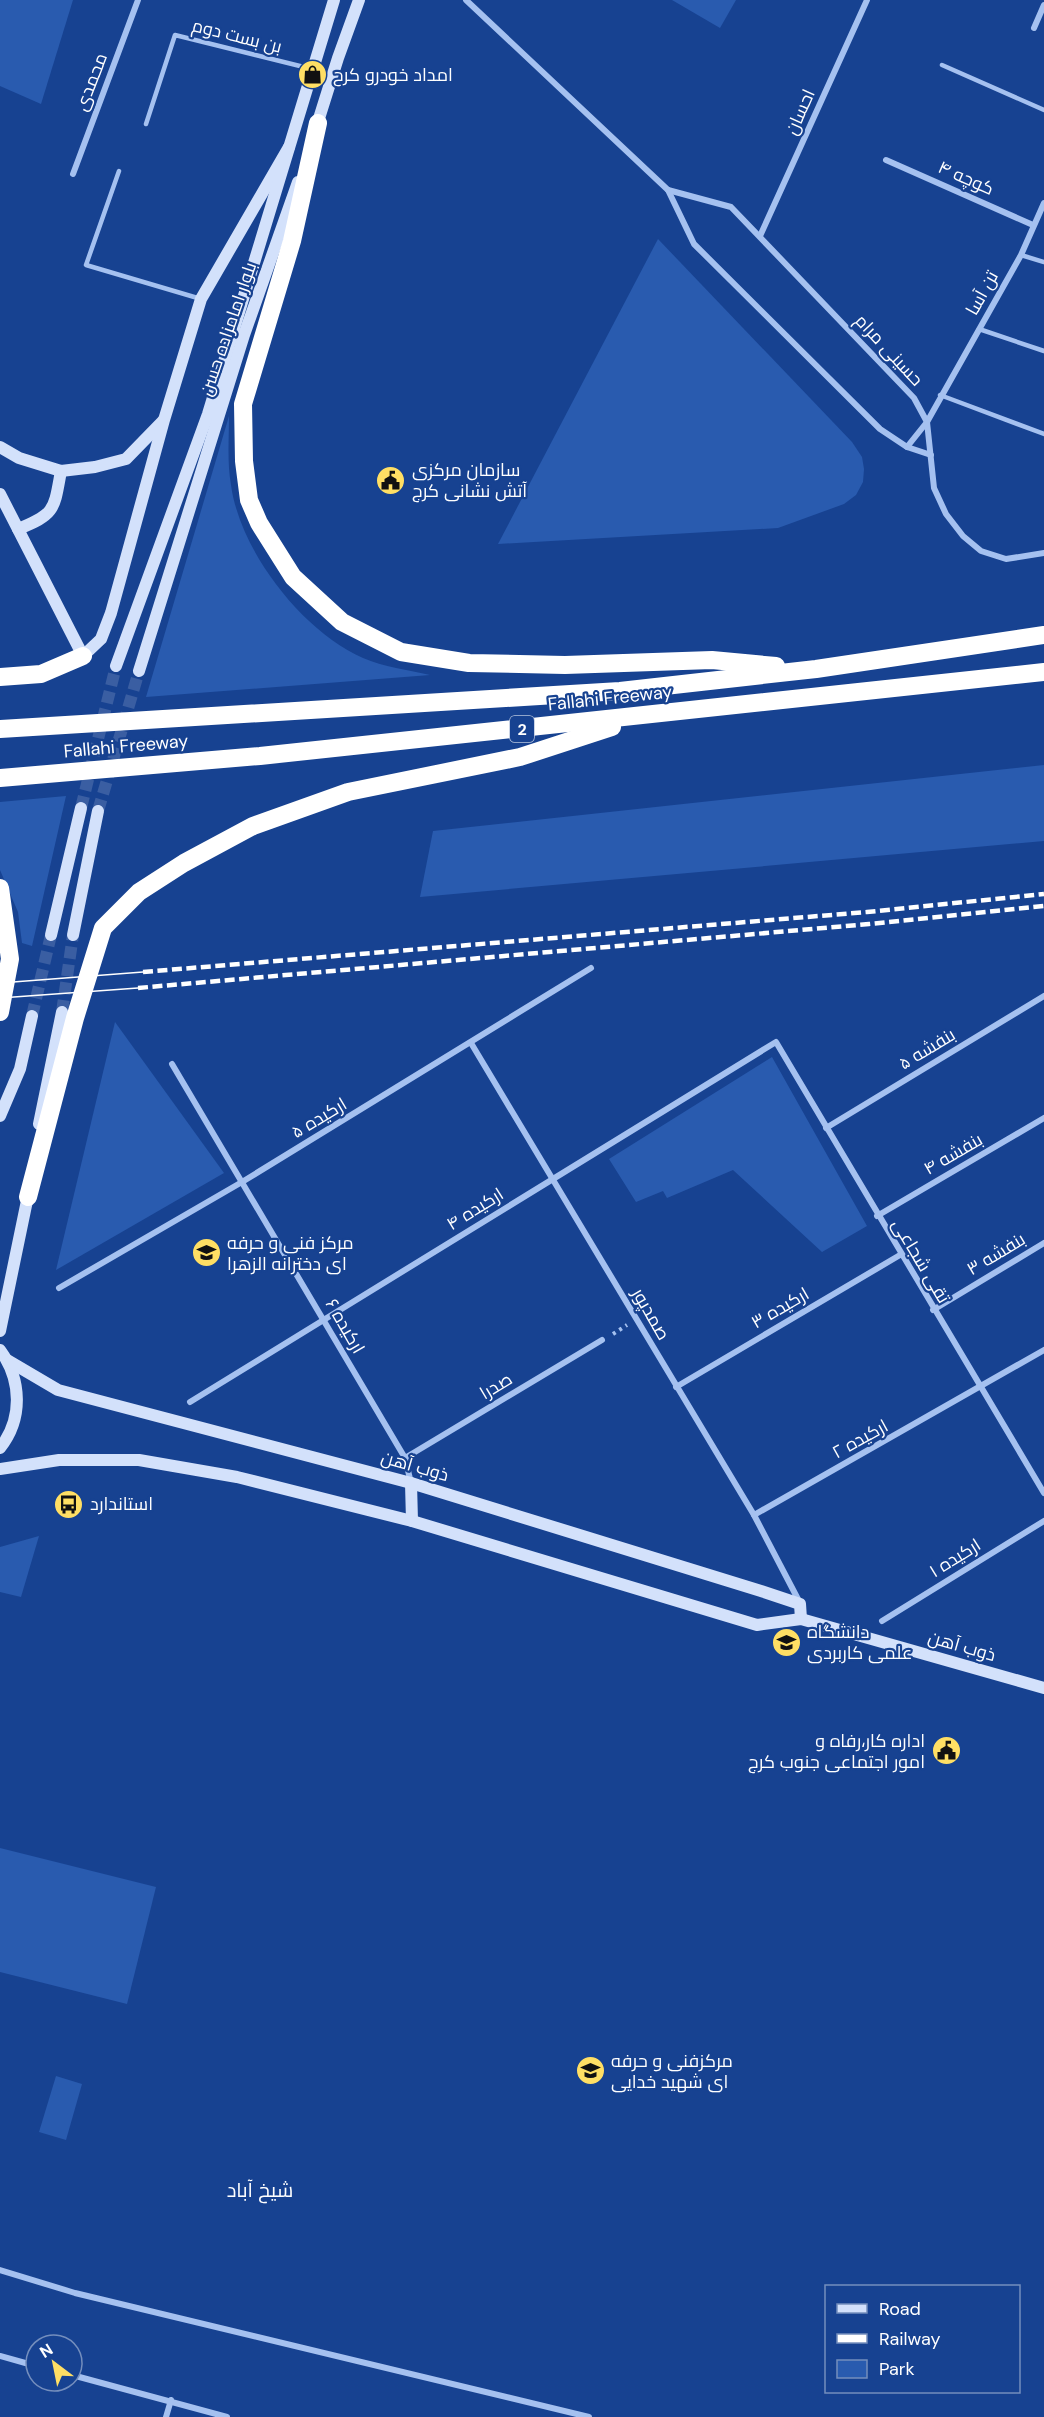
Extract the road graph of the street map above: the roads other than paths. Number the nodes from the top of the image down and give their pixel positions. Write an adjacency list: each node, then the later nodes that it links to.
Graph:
1 (138, 0): 16 (street, محمدی)
2 (334, 0): 9 (main road, بلوار امامزاده حسن)
3 (359, 0): 11 (main road, بلوار امامزاده حسن)
4 (466, 0): 17 (street, حسینی مرام)
5 (867, 0): 20 (street, احسان)
6 (1044, 5): 7 (street)
7 (1034, 28)
8 (942, 65): 10 (lane)
9 (314, 69): 12 (lane, بن بست دوم); 13 (main road, بلوار امامزاده حسن)
10 (1044, 110)
11 (318, 123): 40 (highway); 41 (main road, بلوار امامزاده حسن)
12 (146, 124)
13 (289, 147): 23 (main road); 39 (main road, بلوار امامزاده حسن)
14 (886, 159): 19 (street, کوچه ۴)
15 (119, 171): 23 (lane)
16 (73, 174)
17 (668, 190): 20 (street, حسینی مرام); 31 (street, حسینی مرام)
18 (1044, 203): 19 (street, تن آسا)
19 (1033, 225): 21 (street, تن آسا)
20 (760, 236): 28 (street, حسینی مرام)
21 (1021, 255): 22 (lane); 24 (street, تن آسا)
22 (1044, 262)
23 (201, 299): 27 (main road)
24 (979, 329): 25 (lane); 26 (street, تن آسا)
25 (1044, 351)
26 (940, 395): 28 (street, تن آسا); 29 (lane)
27 (164, 420): 33 (main road); 38 (main road)
28 (927, 422): 31 (street, تن آسا); 32 (street, حسینی مرام)
29 (1044, 434)
30 (0, 447): 33 (main road)
31 (907, 447): 32 (street, حسینی مرام)
32 (931, 455): 36 (street)
33 (61, 471): 35 (main road)
34 (0, 494): 35 (main road)
35 (18, 529): 38 (main road)
36 (1044, 553)
37 (1044, 635): 40 (highway, Fallahi Freeway / 2)
38 (82, 656): 43 (highway)
39 (116, 666)
40 (816, 669): 45 (highway, Fallahi Freeway / 2)
41 (139, 671)
42 (1044, 672): 44 (highway, Fallahi Freeway / 2)
43 (0, 677)
44 (646, 716): 46 (highway, Fallahi Freeway / 2); 65 (highway)
45 (0, 729)
46 (0, 778)
47 (81, 808): 50 (main road)
48 (98, 811): 51 (main road)
49 (0, 888): 54 (highway)
50 (51, 935)
51 (73, 935)
52 (591, 968): 58 (street, ارکیده ۵)
53 (1044, 996): 62 (street, بنفشه ۵)
54 (0, 1012)
55 (62, 1012): 65 (main road)
56 (32, 1016): 60 (main road)
57 (776, 1042): 62 (street, تقی شجاعی); 63 (street, ارکیده ۴)
58 (471, 1043): 63 (street, صمدپور); 64 (street, ارکیده ۵)
59 (172, 1064): 64 (street, ارکیده ۶)
60 (0, 1116)
61 (1044, 1118): 66 (street, بنفشه ۴)
62 (826, 1128): 66 (street, تقی شجاعی)
63 (554, 1179): 71 (street, ارکیده ۴); 76 (street, صمدپور)
64 (242, 1182): 69 (street, ارکیده ۵); 71 (street, ارکیده ۶)
65 (28, 1197): 72 (main road)
66 (877, 1216): 68 (street, تقی شجاعی)
67 (1044, 1243): 70 (street, بنفشه ۳)
68 (900, 1255): 70 (street, تقی شجاعی); 76 (street, ارکیده ۳)
69 (59, 1288)
70 (933, 1310): 77 (street, تقی شجاعی)
71 (325, 1320): 78 (street, ارکیده ۴); 80 (street, ارکیده ۶)
72 (0, 1331)
73 (602, 1340): 80 (street, صدرا)
74 (1044, 1350): 77 (street, ارکیده ۲)
75 (4, 1355): 79 (main road); 82 (main road, ذوب آهن)
76 (676, 1387): 84 (street, صمدپور)
77 (980, 1389): 83 (street, تقی شجاعی); 84 (street, ارکیده ۲)
78 (190, 1402)
79 (0, 1449)
80 (405, 1458): 82 (street, ارکیده ۶)
81 (0, 1469): 85 (main road, ذوب آهن)
82 (411, 1482): 85 (main road); 87 (main road, ذوب آهن)
83 (1044, 1493)
84 (754, 1515): 87 (street, صمدپور)
85 (412, 1521): 88 (main road, ذوب آهن)
86 (1044, 1521): 89 (street, ارکیده ۱)
87 (800, 1604): 88 (main road)
88 (801, 1619): 90 (main road, ذوب آهن)
89 (882, 1621)
90 (1044, 1688)
91 (0, 2270): 98 (street)
92 (0, 2356): 93 (street)
93 (24, 2363)
94 (84, 2378): 95 (street)
95 (171, 2400): 96 (street); 97 (street)
96 (166, 2417)
97 (227, 2417)
98 (589, 2417)

